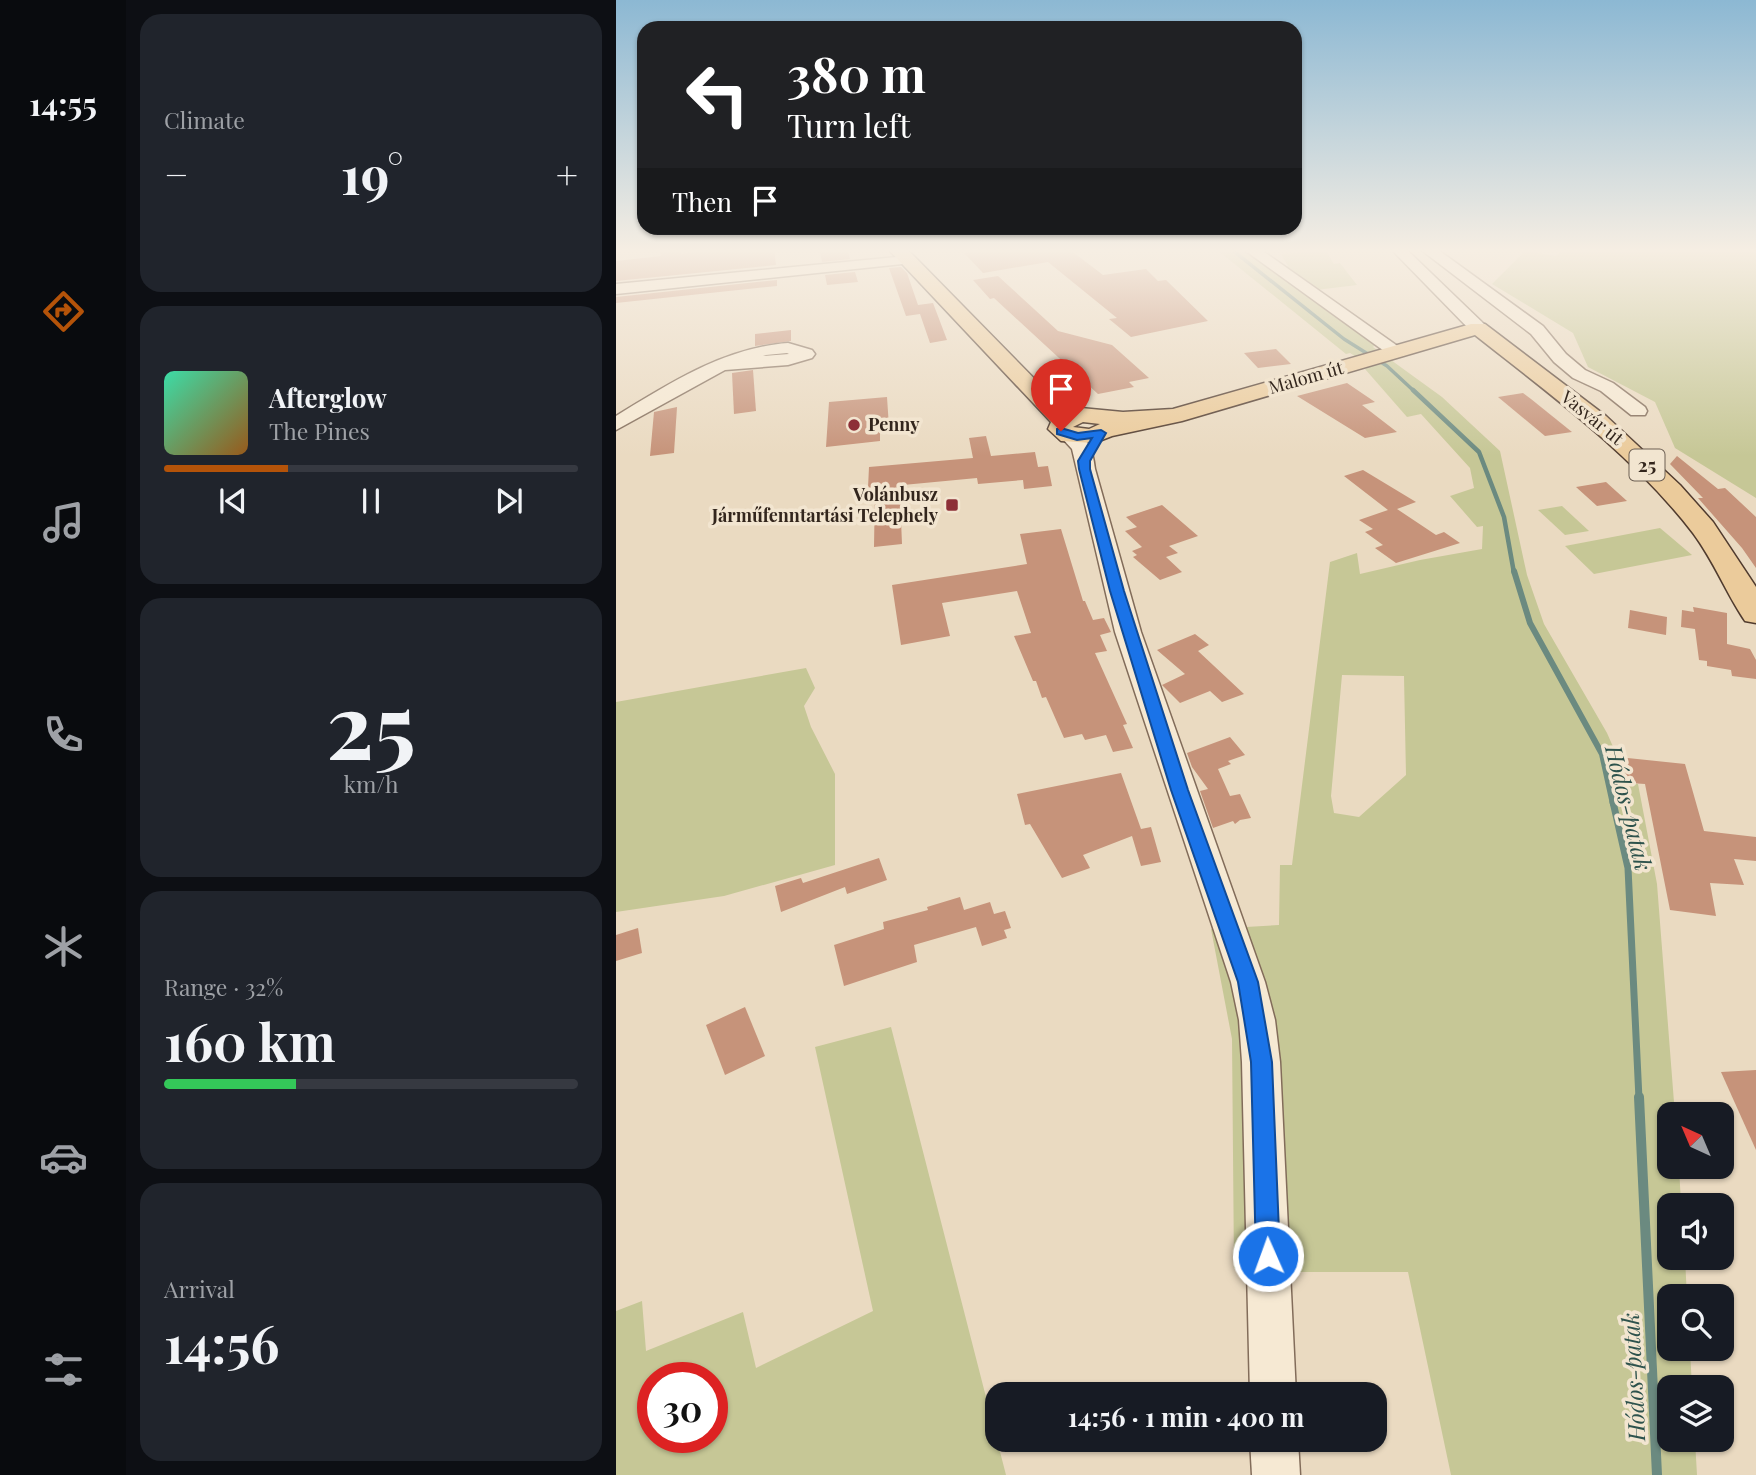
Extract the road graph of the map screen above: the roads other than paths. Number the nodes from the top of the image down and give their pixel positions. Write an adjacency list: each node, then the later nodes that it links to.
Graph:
1 (964, 318): 10 (main road, 25)
2 (1345, 318): 8 (street)
3 (1468, 318): 5 (street, Vasvár út)
4 (1520, 318): 11 (street)
5 (1478, 328): 6 (main road, Malom út / 25); 7 (main road, Vasvár út / 25)
6 (1448, 337): 7 (main road, 25); 8 (main road, Malom út / 25)
7 (1503, 347): 15 (main road, Vasvár út / 25)
8 (1393, 353): 13 (main road, Malom út / 25)
9 (715, 367): 12 (street)
10 (1040, 397): 13 (main road, 25); 14 (main road, 25)
11 (1637, 411)
12 (616, 424)
13 (1098, 424): 14 (main road, 25)
14 (1072, 439): 16 (street)
15 (1756, 614)
16 (1273, 1382)
17 (1275, 1452): 18 (street)
18 (1276, 1475)

